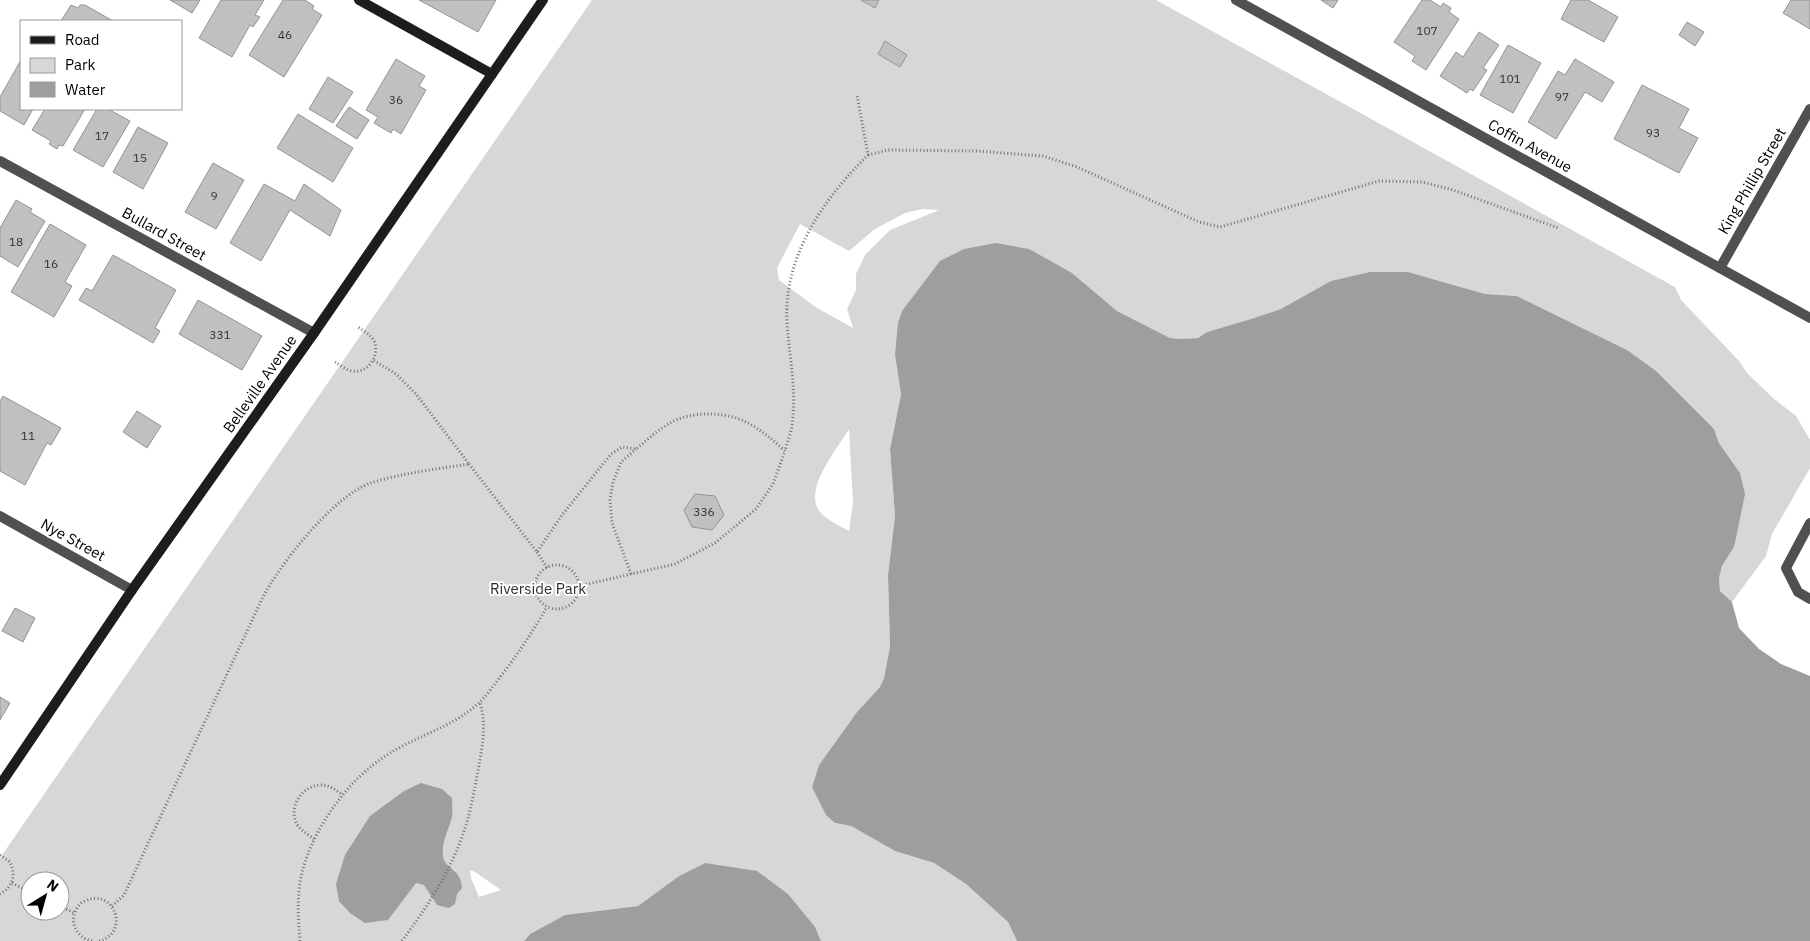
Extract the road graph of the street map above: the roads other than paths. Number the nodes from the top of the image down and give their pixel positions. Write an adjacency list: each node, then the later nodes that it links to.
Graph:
1 (360, 0): 4 (main road)
2 (543, 0): 4 (main road, Belleville Avenue)
3 (1236, 0): 7 (street, Coffin Avenue)
4 (492, 74): 9 (main road, Belleville Avenue)
5 (1810, 109): 7 (street, King Phillip Street)
6 (0, 161): 9 (street, Bullard Street)
7 (1720, 268): 8 (street, Coffin Avenue)
8 (1810, 318)
9 (314, 332): 12 (main road, Belleville Avenue)
10 (0, 516): 12 (street, Nye Street)
11 (1810, 524): 13 (street)
12 (132, 590): 14 (main road, Belleville Avenue)
13 (1810, 600)
14 (0, 785)

